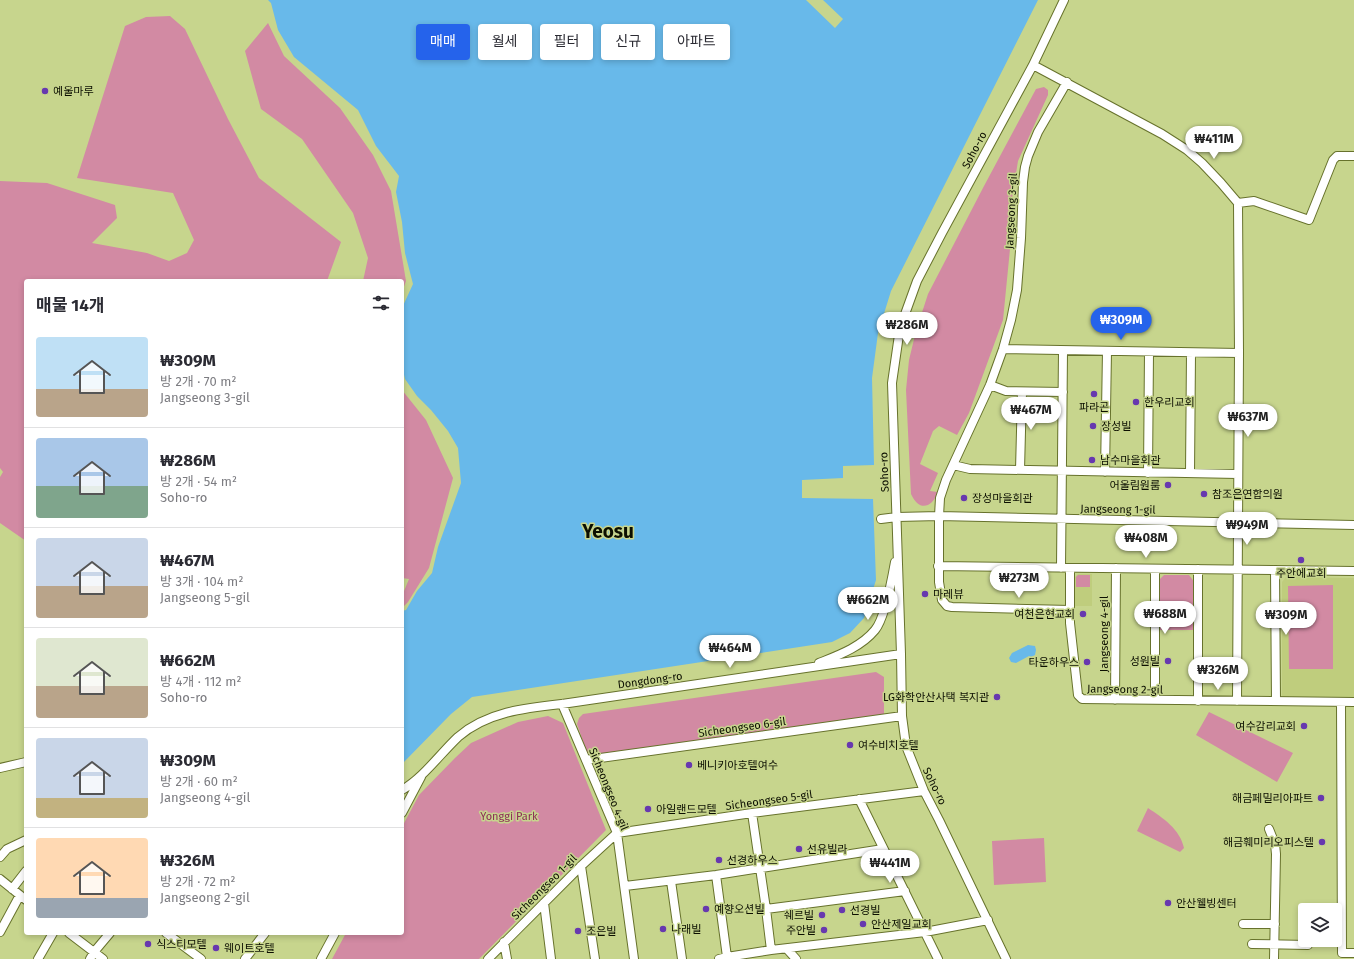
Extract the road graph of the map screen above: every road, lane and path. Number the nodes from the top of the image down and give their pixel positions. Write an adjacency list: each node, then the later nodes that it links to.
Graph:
1 (1064, 0): 2 (street, Soho-ro)
2 (1033, 65): 3 (street); 23 (street, Soho-ro)
3 (1067, 82): 5 (street); 6 (street, Jangseong 3-gil)
4 (1354, 156): 5 (street)
5 (1238, 203): 11 (street)
6 (1003, 350): 7 (street); 12 (street, Jangseong 3-gil)
7 (1063, 351): 8 (street); 14 (street)
8 (1107, 351): 9 (street); 18 (street)
9 (1150, 352): 10 (street); 19 (street)
10 (1191, 353): 11 (street); 20 (street)
11 (1239, 353): 21 (street)
12 (990, 385): 13 (street); 15 (street, Jangseong 3-gil)
13 (1022, 392): 14 (street); 16 (street)
14 (1063, 392): 17 (street)
15 (953, 465): 16 (street); 22 (street, Jangseong 3-gil)
16 (1020, 470): 17 (street)
17 (1062, 471): 18 (street); 25 (street, Jangseong 2-gil)
18 (1105, 472): 19 (street)
19 (1148, 473): 20 (street)
20 (1190, 473): 21 (street)
21 (1238, 474): 26 (street)
22 (939, 516): 23 (street, Jangseong 1-gil); 25 (street, Jangseong 1-gil); 29 (street)
23 (897, 517): 24 (street, Jangseong 1-gil); 28 (street, Soho-ro)
24 (881, 519)
25 (1062, 519): 26 (street, Jangseong 1-gil); 30 (street, Jangseong 2-gil)
26 (1238, 522): 27 (street, Jangseong 1-gil); 34 (street)
27 (1354, 525)
28 (898, 550): 38 (street, Soho-ro); 39 (street)
29 (938, 566): 30 (street); 37 (street)
30 (1066, 568): 31 (street); 37 (street, Jangseong 2-gil)
31 (1116, 568): 32 (street); 40 (street, Jangseong 4-gil)
32 (1155, 569): 33 (street); 41 (street)
33 (1198, 569): 34 (street); 42 (street)
34 (1237, 570): 35 (street); 43 (street)
35 (1275, 570): 36 (street); 44 (street)
36 (1354, 571)
37 (1070, 610): 40 (street, Jangseong 2-gil)
38 (901, 654): 39 (street, Dongdong-ro); 48 (street, Soho-ro)
39 (807, 668): 47 (street, Dongdong-ro)
40 (1115, 700): 41 (street, Jangseong 2-gil)
41 (1155, 700): 42 (street, Jangseong 2-gil)
42 (1198, 700): 43 (street, Jangseong 2-gil)
43 (1237, 701): 44 (street, Jangseong 2-gil)
44 (1276, 701): 45 (street, Jangseong 2-gil)
45 (1341, 702): 46 (street, Jangseong 2-gil); 92 (street)
46 (1354, 702)
47 (562, 704): 49 (street, Sicheongseo 4-gil); 52 (street, Dongdong-ro)
48 (902, 716): 49 (street, Sicheongseo 6-gil); 54 (street, Soho-ro)
49 (586, 760): 59 (street, Sicheongseo 4-gil)
50 (24, 762): 51 (street)
51 (0, 768)
52 (423, 773): 53 (street); 56 (street)
53 (404, 788)
54 (924, 791): 55 (street, Sicheongseo 5-gil); 75 (street, Soho-ro)
55 (860, 799): 57 (street, Sicheongseo 5-gil); 61 (street)
56 (404, 810)
57 (752, 814): 59 (street, Sicheongseo 5-gil); 64 (street)
58 (1269, 829): 77 (street)
59 (617, 833): 63 (street, Sicheongseo 1-gil); 69 (street, Sicheongseo 4-gil)
60 (24, 841): 62 (street)
61 (883, 849): 64 (street); 71 (street)
62 (0, 857)
63 (581, 866): 73 (street, Sicheongseo 1-gil); 103 (street)
64 (760, 868): 66 (street); 74 (street)
65 (24, 873): 70 (street)
66 (716, 876): 68 (street); 94 (street)
67 (0, 879): 70 (street)
68 (671, 881): 69 (street); 105 (street)
69 (625, 886): 104 (street, Sicheongseo 4-gil)
70 (12, 889): 72 (street)
71 (905, 891): 74 (street); 79 (street)
72 (23, 897): 78 (street)
73 (544, 903): 86 (street, Sicheongseo 1-gil); 102 (street)
74 (766, 909): 91 (street)
75 (988, 920): 79 (street); 108 (street, Soho-ro)
76 (1243, 924): 77 (street)
77 (1275, 924): 88 (street)
78 (0, 932)
79 (925, 932): 90 (street); 107 (street)
80 (52, 935): 95 (street)
81 (71, 935): 93 (street)
82 (108, 935): 93 (street)
83 (169, 935): 97 (street)
84 (263, 935): 98 (street)
85 (334, 935): 99 (street)
86 (504, 942): 100 (street, Sicheongseo 1-gil); 101 (street)
87 (1252, 944): 88 (street)
88 (1274, 945): 89 (street); 109 (street)
89 (1298, 945)
90 (787, 949): 91 (street); 106 (street)
91 (771, 950): 94 (street)
92 (1354, 953)
93 (92, 956): 96 (street)
94 (723, 958)
95 (38, 959)
96 (103, 959)
97 (201, 959)
98 (245, 959)
99 (321, 959)
100 (488, 959)
101 (507, 959)
102 (551, 959)
103 (595, 959)
104 (634, 959)
105 (682, 959)
106 (796, 959)
107 (938, 959)
108 (1006, 959)
109 (1274, 959)

